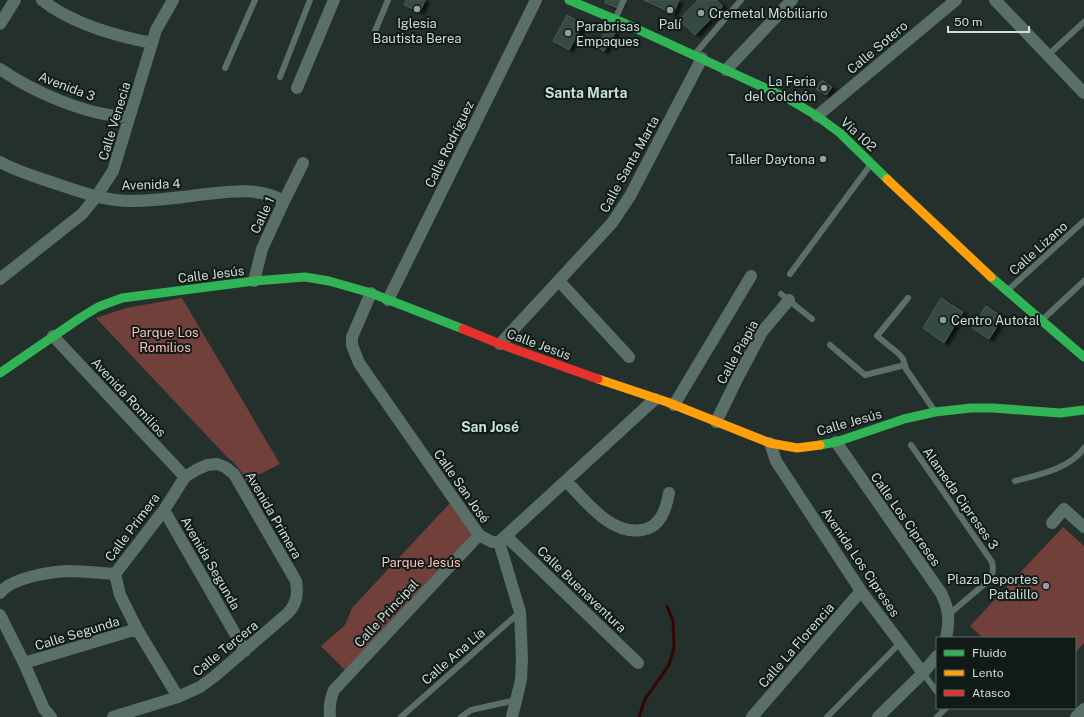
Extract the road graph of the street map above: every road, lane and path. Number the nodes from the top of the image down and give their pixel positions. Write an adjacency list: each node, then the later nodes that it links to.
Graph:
1 (15, 0): 17 (street)
2 (42, 0): 19 (street)
3 (173, 0): 19 (street, Calle Venecia)
4 (255, 0): 22 (lane)
5 (310, 0): 25 (lane)
6 (334, 0): 26 (street)
7 (388, 0): 18 (lane)
8 (536, 0): 46 (street, Calle Rodríguez)
9 (570, 0): 15 (street, Vía 102)
10 (624, 0): 15 (lane)
11 (741, 0): 21 (lane)
12 (792, 0): 24 (street)
13 (956, 0): 29 (street, Calle Sotero)
14 (995, 0): 20 (street)
15 (615, 19): 21 (street, Vía 102)
16 (1084, 22): 20 (lane)
17 (0, 24)
18 (375, 31)
19 (152, 43): 28 (street, Calle Venecia)
20 (1048, 55): 27 (street)
21 (698, 56): 24 (street, Vía 102); 40 (street, Calle Santa Marta)
22 (225, 68)
23 (0, 69): 28 (street, Avenida 3)
24 (726, 70): 29 (street, Vía 102)
25 (280, 77)
26 (297, 88)
27 (1084, 93)
28 (129, 116): 33 (street, Calle Venecia)
29 (817, 116): 31 (street, Vía 102)
30 (303, 163): 34 (street, Calle 1)
31 (871, 164): 36 (lane); 42 (street, Vía 102)
32 (2, 166): 33 (street, Avenida 4)
33 (96, 197): 34 (street, Avenida 4); 38 (street, Calle Venecia)
34 (284, 201): 39 (street, Calle 1)
35 (1084, 221): 42 (lane, Calle Lizano)
36 (790, 274)
37 (751, 276): 57 (street)
38 (0, 278)
39 (254, 281): 43 (street, Calle Jesús); 49 (street, Calle Jesús)
40 (559, 281): 50 (street, Calle Santa Marta); 52 (street)
41 (1084, 281): 48 (lane)
42 (1006, 292): 48 (street, Vía 102)
43 (371, 293): 46 (street, Calle Jesús); 72 (street, Calle San José)
44 (785, 297): 47 (lane); 60 (street, Calle Piapia)
45 (908, 298): 54 (lane)
46 (388, 300): 50 (street, Calle Jesús)
47 (812, 319)
48 (1040, 322): 53 (street, Vía 102)
49 (53, 336): 55 (street, Calle Jesús); 65 (street, Avenida Romilios)
50 (500, 344): 56 (street, Calle Jesús)
51 (830, 345): 54 (lane)
52 (629, 357)
53 (1084, 357)
54 (905, 365): 59 (lane)
55 (0, 373)
56 (655, 399): 57 (street, Calle Jesús); 66 (street)
57 (674, 405): 60 (street, Calle Jesús)
58 (1084, 410): 59 (street, Calle Jesús)
59 (935, 412): 61 (street, Calle Jesús)
60 (716, 422): 62 (street, Calle Jesús)
61 (836, 442): 62 (street, Calle Jesús); 80 (street, Calle Los Cipreses)
62 (770, 443): 75 (street, Avenida Los Cipreses)
63 (911, 445): 80 (lane, Alameda Cipreses 3)
64 (1084, 448): 67 (lane)
65 (185, 477): 69 (street, Calle Primera); 77 (street, Avenida Primera)
66 (566, 481): 68 (street); 73 (street)
67 (1015, 481)
68 (669, 493)
69 (164, 510): 74 (street, Calle Primera); 84 (street, Avenida Segunda)
70 (1052, 523): 71 (street)
71 (1084, 527)
72 (479, 535): 73 (street, Calle San José); 96 (street, Calle Principal)
73 (503, 539): 78 (street); 87 (street, Calle Buenaventura)
74 (115, 574): 76 (street, Calle Primera); 81 (street)
75 (861, 591): 83 (street, Avenida Los Cipreses); 100 (street, Calle La Florencia)
76 (0, 593)
77 (297, 600): 84 (street, Calle Tercera)
78 (520, 612): 91 (street); 97 (lane, Calle Ana Lía)
79 (0, 615): 86 (street)
80 (948, 615): 82 (street, Calle Los Cipreses)
81 (138, 629): 86 (street, Calle Segunda); 90 (street)
82 (946, 637)
83 (900, 643): 88 (street, Avenida Los Cipreses); 101 (lane)
84 (245, 651): 90 (street, Calle Tercera)
85 (936, 657): 88 (street)
86 (24, 663): 94 (street)
87 (638, 663)
88 (923, 673): 89 (lane, Avenida Los Cipreses); 102 (street)
89 (936, 691)
90 (178, 697): 95 (street, Calle Tercera)
91 (517, 700): 98 (lane); 99 (street)
92 (945, 709): 103 (lane)
93 (1084, 709): 104 (street)
94 (51, 717)
95 (113, 717)
96 (330, 717)
97 (401, 717)
98 (462, 717)
99 (512, 717)
100 (752, 717)
101 (827, 717)
102 (878, 717)
103 (937, 717)
104 (1076, 717)

